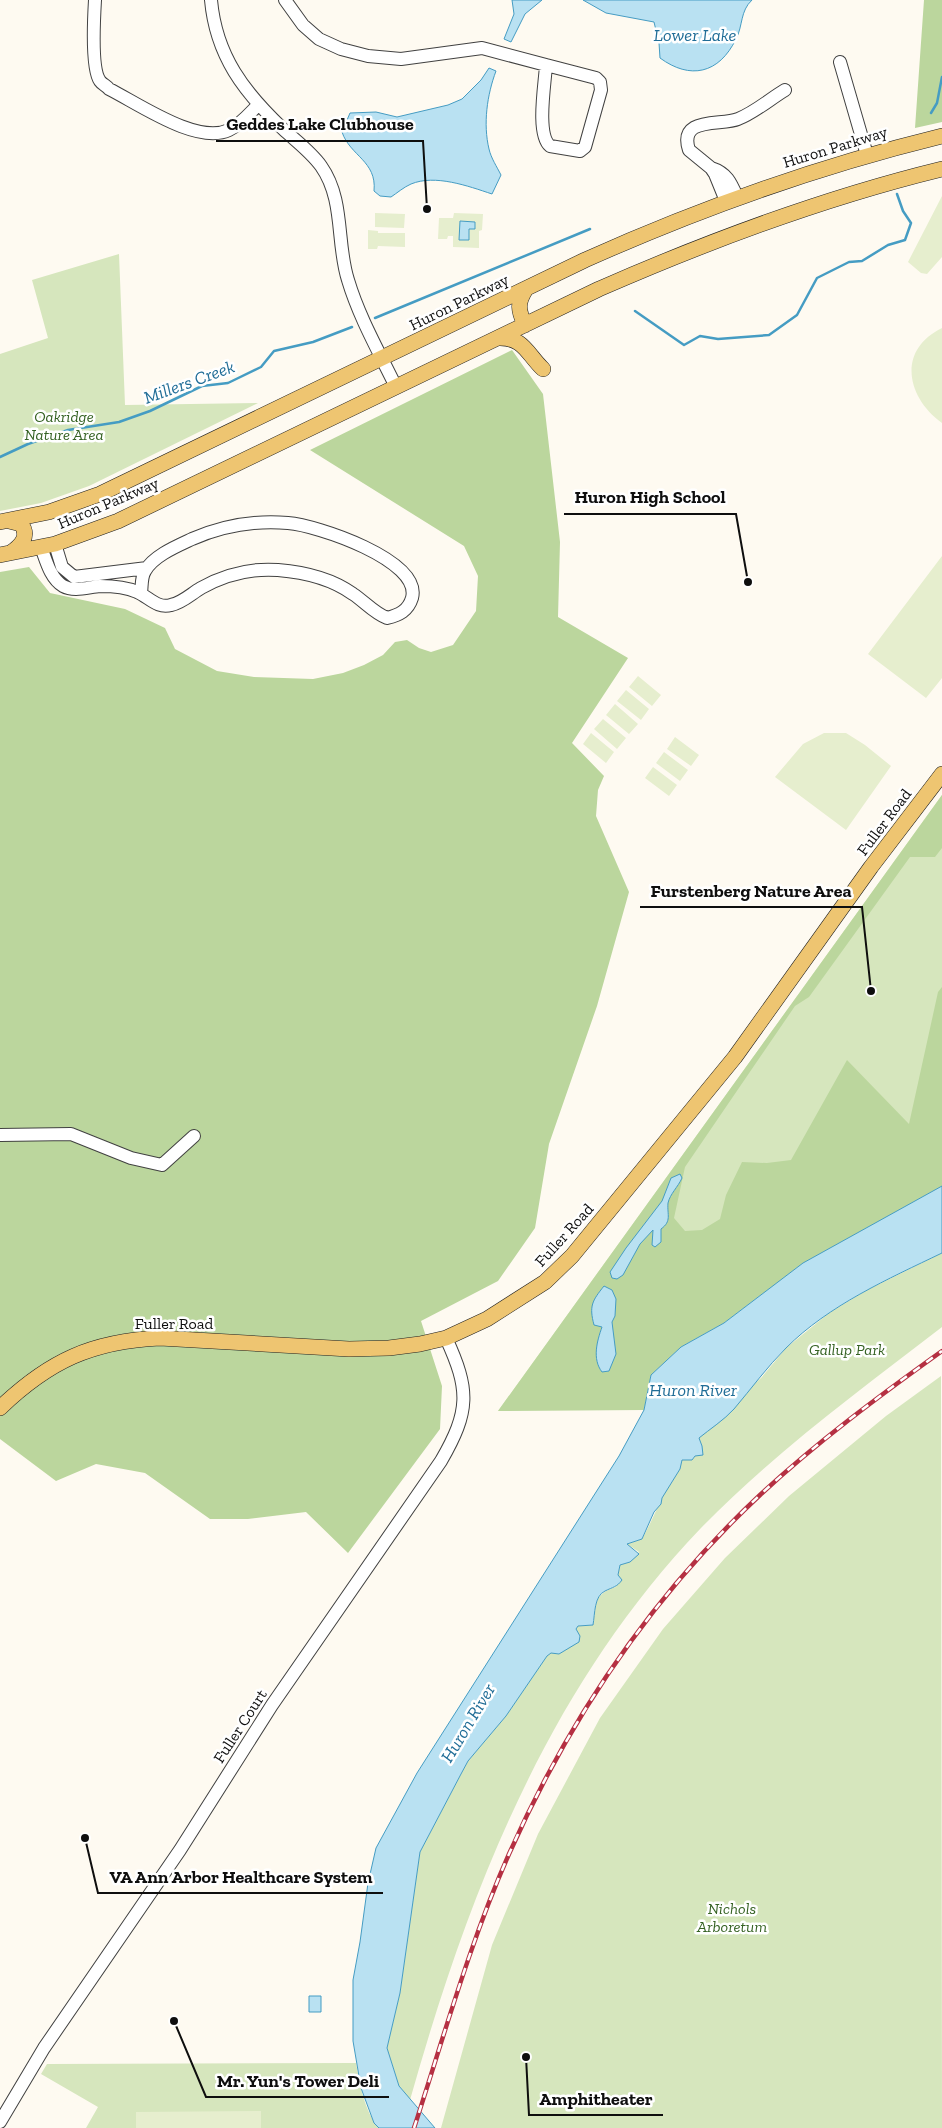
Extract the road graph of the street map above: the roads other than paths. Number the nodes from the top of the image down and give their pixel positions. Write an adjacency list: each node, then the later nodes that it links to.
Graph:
1 (95, 0): 7 (street)
2 (210, 0): 7 (street)
3 (285, 0): 5 (street)
4 (840, 62): 9 (street)
5 (546, 66): 5 (street)
6 (785, 90): 13 (street)
7 (258, 105): 17 (street)
8 (942, 136): 9 (main road, Huron Parkway)
9 (868, 155): 13 (main road, Huron Parkway)
10 (942, 163): 12 (main road)
11 (942, 169): 12 (main road, Huron Parkway)
12 (910, 177): 15 (main road, Huron Parkway)
13 (732, 199): 14 (main road, Huron Parkway)
14 (526, 289): 15 (main road); 17 (main road, Huron Parkway)
15 (524, 325): 16 (main road, Huron Parkway)
16 (498, 338): 18 (main road); 19 (main road, Huron Parkway)
17 (382, 358): 19 (street); 20 (main road, Huron Parkway)
18 (543, 369)
19 (396, 387): 21 (main road, Huron Parkway)
20 (5, 521): 22 (main road)
21 (48, 545): 22 (main road, Huron Parkway); 23 (street); 24 (street)
22 (5, 554)
23 (147, 568): 24 (street); 24 (street)
24 (141, 593)
25 (942, 774): 28 (main road, Fuller Road)
26 (0, 1135): 27 (street)
27 (194, 1136)
28 (446, 1338): 29 (main road, Fuller Road); 30 (street, Fuller Court)
29 (0, 1408)
30 (0, 2122)

